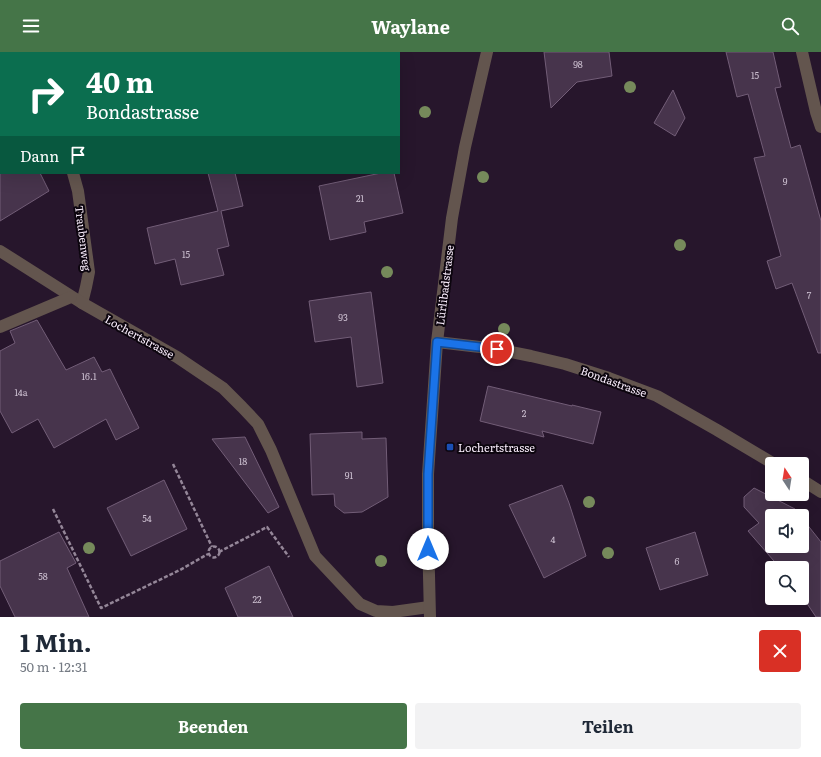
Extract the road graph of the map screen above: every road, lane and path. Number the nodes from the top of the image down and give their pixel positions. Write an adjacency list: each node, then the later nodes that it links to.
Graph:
1 (487, 52): 9 (street, Lürlibadstrasse)
2 (802, 52): 3 (street)
3 (821, 127)
4 (73, 174): 7 (street, Traubenweg)
5 (0, 251): 6 (street, Lochertstrasse)
6 (71, 297): 7 (street, Lochertstrasse); 8 (street)
7 (82, 304): 19 (street, Lochertstrasse)
8 (0, 327)
9 (437, 342): 10 (street, Bondastrasse); 19 (street, Lürlibadstrasse)
10 (765, 459)
11 (173, 464): 15 (path)
12 (809, 484): 13 (street)
13 (821, 492)
14 (53, 509): 17 (path)
15 (212, 547): 16 (path); 17 (path)
16 (220, 552): 17 (path); 18 (path)
17 (208, 554)
18 (288, 556)
19 (429, 612)

